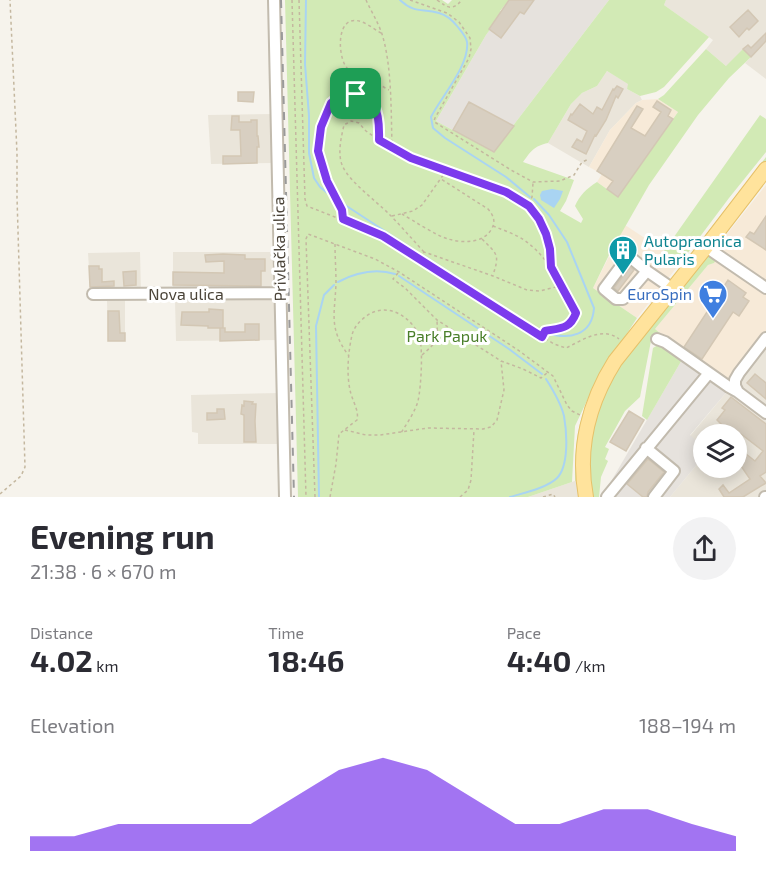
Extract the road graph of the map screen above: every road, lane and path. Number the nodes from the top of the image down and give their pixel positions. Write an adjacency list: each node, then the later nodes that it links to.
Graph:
1 (10, 0): 54 (path)
2 (274, 0): 35 (street, Privlačka ulica)
3 (292, 0): 56 (path)
4 (298, 0): 21 (path)
5 (366, 0): 9 (path)
6 (410, 0): 17 (path)
7 (437, 0): 8 (path)
8 (462, 0)
9 (382, 33): 10 (path); 10 (path)
10 (390, 91): 12 (path)
11 (379, 140): 12 (path); 20 (path); 21 (path)
12 (392, 147): 15 (path)
13 (589, 159): 17 (path)
14 (766, 169): 25 (main road)
15 (446, 170): 16 (path); 18 (path)
16 (441, 179): 19 (path); 22 (path)
17 (533, 182): 18 (path)
18 (529, 206): 28 (path)
19 (402, 214): 20 (path); 23 (path)
20 (391, 216): 26 (path)
21 (343, 219): 27 (path)
22 (493, 226): 23 (path); 28 (path)
23 (482, 239): 31 (path)
24 (335, 243): 30 (path); 42 (path); 57 (path)
25 (706, 247): 33 (street); 34 (main road)
26 (424, 252): 27 (path); 31 (path)
27 (420, 259): 38 (path)
28 (551, 267): 32 (path)
29 (647, 271): 34 (street)
30 (399, 272): 37 (path); 45 (path)
31 (493, 276): 32 (path)
32 (561, 286): 38 (path)
33 (766, 288)
34 (673, 289): 62 (main road)
35 (280, 293): 36 (street, Nova ulica); 55 (street, Privlačka ulica)
36 (93, 294)
37 (437, 320): 43 (path); 44 (path)
38 (542, 337): 41 (path)
39 (766, 338): 47 (street)
40 (657, 339): 46 (street)
41 (622, 341)
42 (349, 356): 43 (path); 51 (path)
43 (422, 356): 52 (path)
44 (501, 361): 45 (path); 50 (path)
45 (547, 372): 49 (path)
46 (709, 373): 47 (street); 53 (street)
47 (738, 392): 48 (street)
48 (766, 413)
49 (581, 416)
50 (474, 429): 52 (path); 59 (path)
51 (344, 430): 52 (path); 58 (path)
52 (401, 433)
53 (646, 448): 63 (street); 64 (street)
54 (0, 494)
55 (285, 497)
56 (306, 497)
57 (315, 497)
58 (330, 497)
59 (460, 497)
60 (543, 497): 61 (path)
61 (555, 497)
62 (586, 497)
63 (607, 497)
64 (654, 497)

